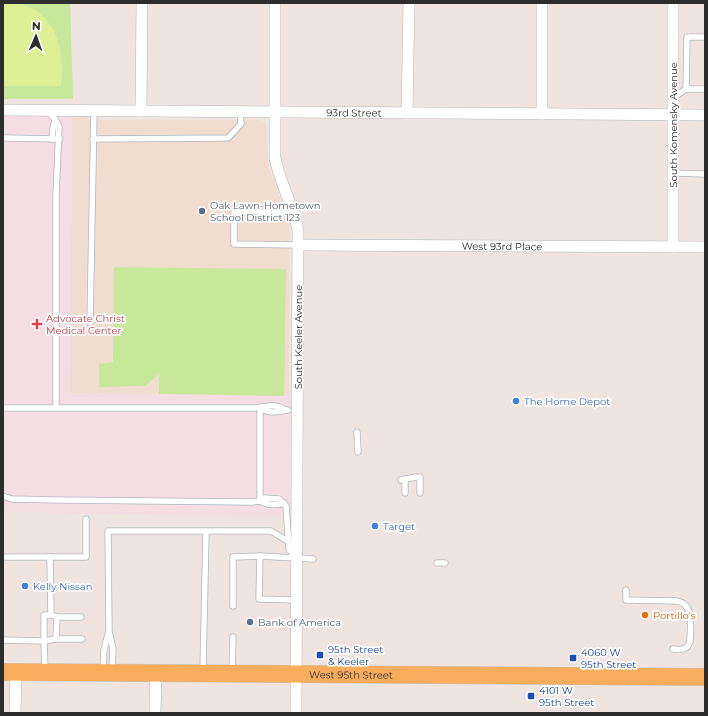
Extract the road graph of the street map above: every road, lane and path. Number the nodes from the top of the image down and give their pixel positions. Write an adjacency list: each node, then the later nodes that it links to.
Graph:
1 (142, 3): 13 (street)
2 (275, 3): 15 (street, South Keeler Avenue)
3 (408, 3): 16 (street)
4 (542, 3): 17 (street)
5 (674, 3): 9 (street, South Komensky Avenue)
6 (705, 37): 7 (lane)
7 (686, 89): 8 (lane); 9 (lane)
8 (705, 89)
9 (673, 98): 18 (street, South Komensky Avenue)
10 (3, 110): 11 (street, 93rd Street)
11 (47, 111): 12 (street, 93rd Street); 20 (lane)
12 (94, 111): 13 (street, 93rd Street); 24 (lane)
13 (141, 111): 14 (street, 93rd Street)
14 (240, 112): 15 (street, 93rd Street); 24 (lane)
15 (275, 112): 16 (street, 93rd Street); 27 (street, South Keeler Avenue)
16 (407, 113): 17 (street, 93rd Street)
17 (542, 114): 18 (street, 93rd Street)
18 (673, 115): 19 (street, 93rd Street); 25 (street, South Komensky Avenue)
19 (705, 115)
20 (55, 119): 22 (lane); 23 (lane)
21 (3, 138): 22 (lane)
22 (52, 139): 23 (lane)
23 (60, 139): 33 (lane)
24 (93, 139): 31 (lane)
25 (673, 173): 26 (lane); 29 (street, South Komensky Avenue)
26 (705, 174)
27 (294, 212): 28 (street, South Keeler Avenue); 28 (lane)
28 (298, 245): 29 (street, West 93rd Place); 35 (street, South Keeler Avenue)
29 (673, 247): 30 (street, West 93rd Place)
30 (705, 247)
31 (90, 323)
32 (3, 408): 33 (lane)
33 (56, 408): 34 (lane)
34 (260, 408): 35 (lane); 41 (lane)
35 (292, 410): 48 (street, South Keeler Avenue)
36 (358, 432): 37 (lane)
37 (358, 452)
38 (405, 493): 39 (lane)
39 (420, 493)
40 (3, 496): 41 (lane)
41 (260, 501): 44 (lane)
42 (86, 519): 47 (lane)
43 (206, 532): 44 (lane); 57 (lane); 68 (lane)
44 (289, 542): 48 (lane)
45 (260, 556): 48 (lane); 53 (lane); 54 (lane)
46 (3, 557): 47 (lane)
47 (50, 557): 55 (lane)
48 (297, 558): 49 (lane); 53 (street, South Keeler Avenue)
49 (313, 559)
50 (437, 563): 51 (lane)
51 (445, 563)
52 (626, 590): 63 (lane)
53 (296, 600): 70 (street, South Keeler Avenue)
54 (233, 606)
55 (54, 616): 56 (lane); 59 (lane); 62 (lane)
56 (81, 617)
57 (109, 631): 66 (lane); 66 (lane)
58 (233, 637): 69 (lane)
59 (56, 639): 60 (lane); 62 (lane)
60 (82, 639)
61 (3, 640): 62 (lane)
62 (44, 641): 65 (lane)
63 (673, 649)
64 (9, 672): 65 (main road, West 95th Street); 72 (street)
65 (45, 672): 66 (main road, West 95th Street)
66 (108, 673): 67 (main road, West 95th Street)
67 (156, 673): 68 (main road, West 95th Street); 73 (street)
68 (204, 674): 69 (main road, West 95th Street)
69 (232, 674): 70 (main road, West 95th Street)
70 (296, 674): 71 (main road, West 95th Street); 74 (street, South Keeler Avenue)
71 (703, 678)
72 (15, 713)
73 (155, 713)
74 (296, 713)

